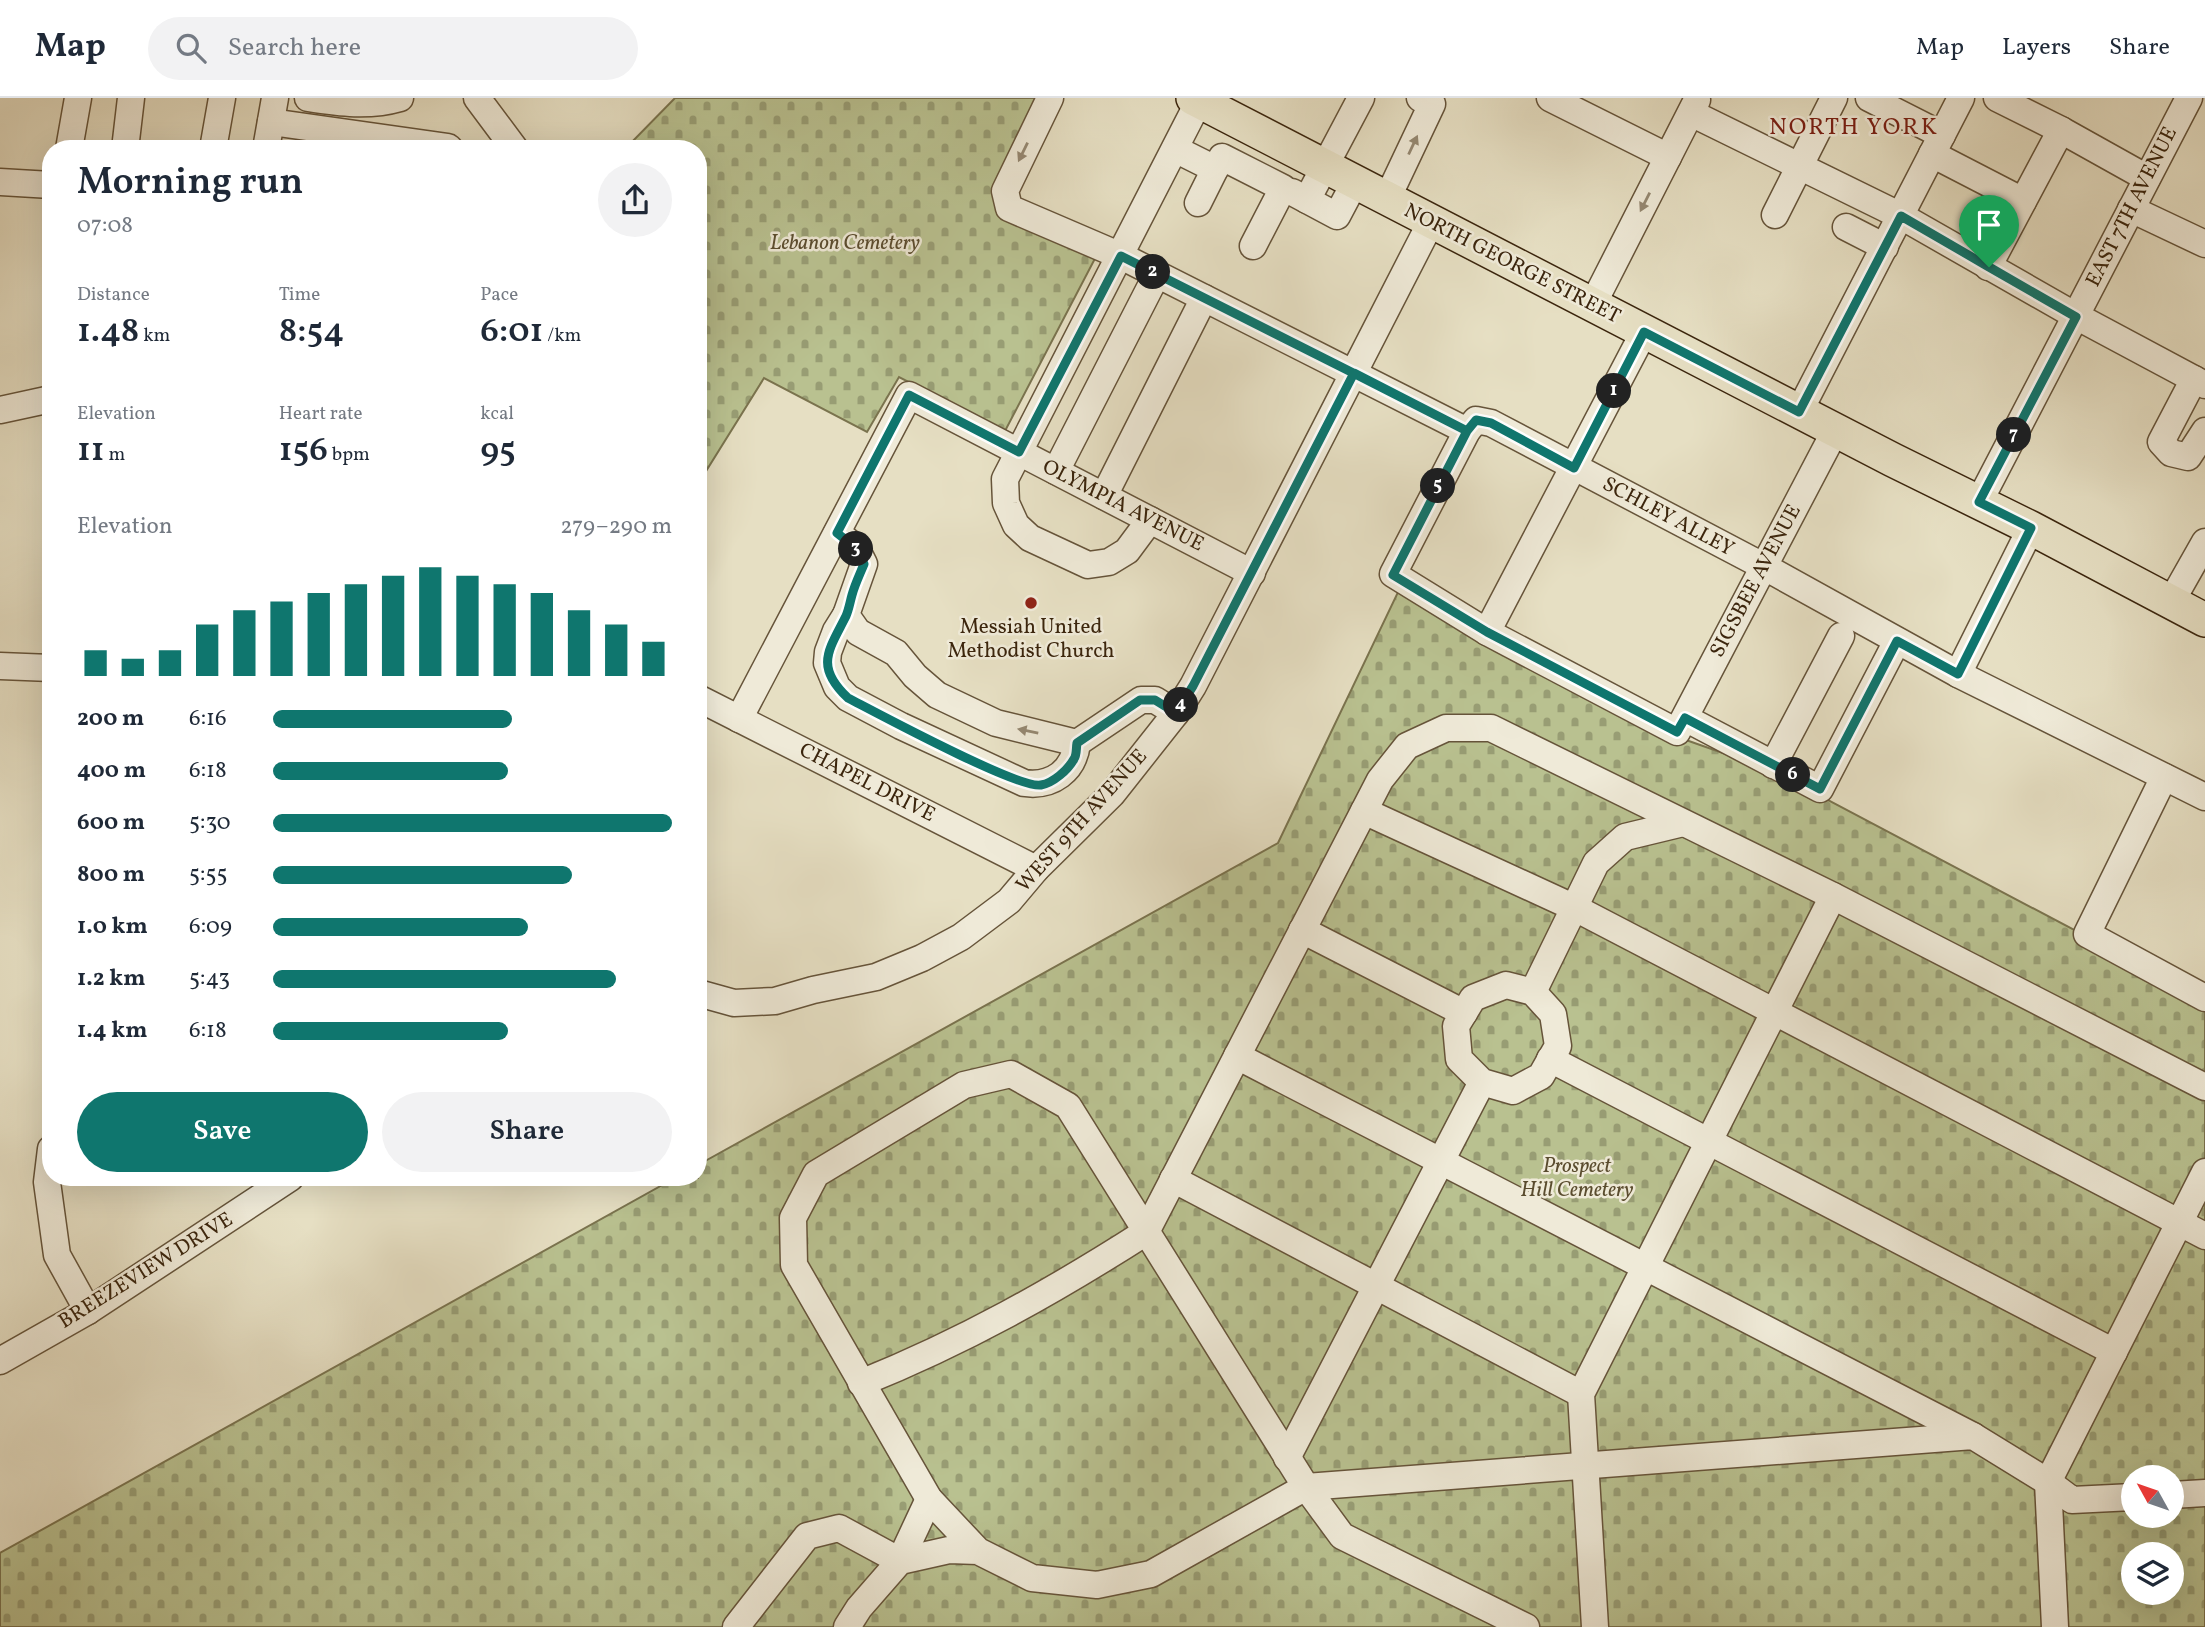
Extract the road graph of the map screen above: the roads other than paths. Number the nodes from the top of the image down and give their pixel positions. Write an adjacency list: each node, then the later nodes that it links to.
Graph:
1 (78, 98): 21 (street)
2 (131, 98): 22 (street)
3 (222, 98): 23 (street)
4 (309, 98): 5 (street)
5 (400, 98)
6 (477, 98): 26 (street)
7 (1050, 98): 51 (street, one-way to 51)
8 (1361, 98): 32 (street)
9 (1420, 98): 39 (street, one-way to 9)
10 (1550, 98): 30 (street)
11 (1834, 98): 33 (street)
12 (1870, 98): 28 (street)
13 (1961, 98): 28 (street)
14 (1997, 98): 20 (street)
15 (2189, 98): 34 (street, EAST 7TH AVENUE)
16 (1196, 100): 19 (main road, NORTH GEORGE STREET); 29 (street)
17 (1694, 106): 30 (street); 33 (street)
18 (273, 110): 24 (street); 25 (street)
19 (1240, 122): 27 (main road, NORTH GEORGE STREET); 31 (street)
20 (2061, 130): 34 (street); 41 (street)
21 (71, 140)
22 (126, 140)
23 (215, 140)
24 (268, 140)
25 (412, 140)
26 (507, 140)
27 (1285, 145): 32 (main road, NORTH GEORGE STREET); 38 (street)
28 (1937, 145): 41 (street); 45 (street)
29 (1175, 149): 31 (street); 51 (street)
30 (1668, 157): 55 (street, one-way to 55)
31 (1219, 163): 38 (street); 42 (street)
32 (1325, 166): 36 (main road, NORTH GEORGE STREET); 40 (street)
33 (1798, 167): 44 (street); 45 (street)
34 (2147, 178): 43 (street, EAST 7TH AVENUE)
35 (0, 182): 37 (street)
36 (1355, 182): 39 (main road, NORTH GEORGE STREET); 40 (street)
37 (42, 184)
38 (1275, 184): 40 (street); 49 (street)
39 (1387, 199): 46 (main road, NORTH GEORGE STREET)
40 (1307, 200)
41 (2023, 201): 52 (street)
42 (1198, 203)
43 (2131, 209): 48 (street); 56 (street, EAST 7TH AVENUE)
44 (1775, 215)
45 (1901, 216): 50 (street); 52 (street)
46 (1431, 222): 55 (main road, NORTH GEORGE STREET); 58 (street, WEST 9TH AVENUE)
47 (1846, 228): 50 (street)
48 (2205, 244)
49 (1253, 246)
50 (1885, 247): 62 (street)
51 (1121, 256): 53 (street); 66 (street)
52 (1989, 267): 56 (street)
53 (1157, 274): 54 (street); 68 (street)
54 (1204, 298): 58 (street); 69 (street)
55 (1592, 306): 57 (main road, NORTH GEORGE STREET)
56 (2076, 317): 59 (street); 70 (street, EAST 7TH AVENUE)
57 (1644, 332): 62 (main road, NORTH GEORGE STREET); 67 (street)
58 (1354, 373): 64 (street); 76 (street, WEST 9TH AVENUE)
59 (2199, 382): 65 (street)
60 (42, 401): 61 (street)
61 (0, 410)
62 (1799, 412): 63 (main road, NORTH GEORGE STREET)
63 (1835, 430): 70 (main road, NORTH GEORGE STREET); 75 (street, SIGSBEE AVENUE)
64 (1467, 431): 67 (street, SCHLEY ALLEY); 80 (street)
65 (2205, 431)
66 (1019, 452): 68 (street, OLYMPIA AVENUE); 71 (street); 73 (street, OLYMPIA AVENUE)
67 (1574, 468): 75 (street, SCHLEY ALLEY); 80 (street)
68 (1056, 471): 69 (street, OLYMPIA AVENUE)
69 (1104, 496): 71 (street, OLYMPIA AVENUE)
70 (1979, 502): 72 (main road, NORTH GEORGE STREET)
71 (1150, 520): 76 (street, OLYMPIA AVENUE)
72 (2031, 528): 77 (main road, NORTH GEORGE STREET); 85 (street)
73 (837, 533): 78 (street); 88 (street, OLYMPIA AVENUE)
74 (2205, 542): 77 (street)
75 (1763, 566): 82 (street, SCHLEY ALLEY); 89 (street, SIGSBEE AVENUE)
76 (1252, 573): 87 (street, WEST 9TH AVENUE)
77 (2171, 603): 79 (main road, NORTH GEORGE STREET)
78 (846, 615): 90 (street, one-way to 78); 90 (street)
79 (2205, 620)
80 (1487, 632): 89 (street)
81 (1841, 636): 91 (street)
82 (1897, 641): 85 (street, SCHLEY ALLEY); 91 (street)
83 (0, 666): 84 (street)
84 (42, 668)
85 (1958, 674): 92 (street, SCHLEY ALLEY)
86 (707, 703): 88 (street, CHAPEL DRIVE)
87 (1176, 713): 90 (street); 96 (street, WEST 9TH AVENUE)
88 (739, 719): 96 (street, CHAPEL DRIVE)
89 (1681, 725): 91 (street)
90 (1077, 743)
91 (1773, 765)
92 (2164, 777): 93 (street, SCHLEY ALLEY); 102 (street)
93 (2205, 797)
94 (1364, 811): 95 (street); 98 (street); 99 (street)
95 (1683, 823): 97 (street); 98 (street)
96 (1036, 869): 101 (street, WEST 9TH AVENUE)
97 (1833, 896): 104 (street); 108 (street)
98 (1575, 908): 100 (street); 104 (street)
99 (1302, 930): 103 (street); 105 (street)
100 (1533, 992): 103 (street); 106 (street)
101 (707, 996)
102 (2205, 998)
103 (1464, 1013): 107 (street)
104 (1774, 1013): 109 (street); 115 (street)
105 (1237, 1056): 110 (street); 112 (street)
106 (1550, 1059): 107 (street); 109 (street)
107 (1482, 1082): 110 (street)
108 (2205, 1087)
109 (1709, 1142): 118 (street); 121 (street)
110 (1442, 1161): 118 (street); 119 (street)
111 (2205, 1172): 115 (street)
112 (1173, 1179): 116 (street); 119 (street)
113 (48, 1186): 120 (street)
114 (278, 1186): 120 (street, BREEZEVIEW DRIVE)
115 (2179, 1223): 117 (street); 121 (street)
116 (1146, 1232): 123 (street); 123 (street); 126 (street)
117 (2205, 1236)
118 (1646, 1266): 124 (street); 125 (street)
119 (1376, 1286): 124 (street); 126 (street)
120 (88, 1311): 122 (street, BREEZEVIEW DRIVE)
121 (2114, 1352): 128 (street)
122 (0, 1361)
123 (861, 1383): 133 (street)
124 (1581, 1394): 127 (street)
125 (1973, 1436): 127 (street); 128 (street)
126 (1287, 1458): 129 (street)
127 (1587, 1465): 129 (street); 139 (street)
128 (2048, 1482): 132 (street); 140 (street)
129 (1306, 1487): 134 (street); 138 (street)
130 (2205, 1493): 131 (street)
131 (2184, 1494)
132 (2121, 1498)
133 (929, 1500): 134 (street); 135 (street)
134 (978, 1551): 135 (street)
135 (900, 1561): 136 (street); 137 (street)
136 (736, 1627)
137 (847, 1627)
138 (1526, 1627)
139 (1595, 1627)
140 (2055, 1627)

